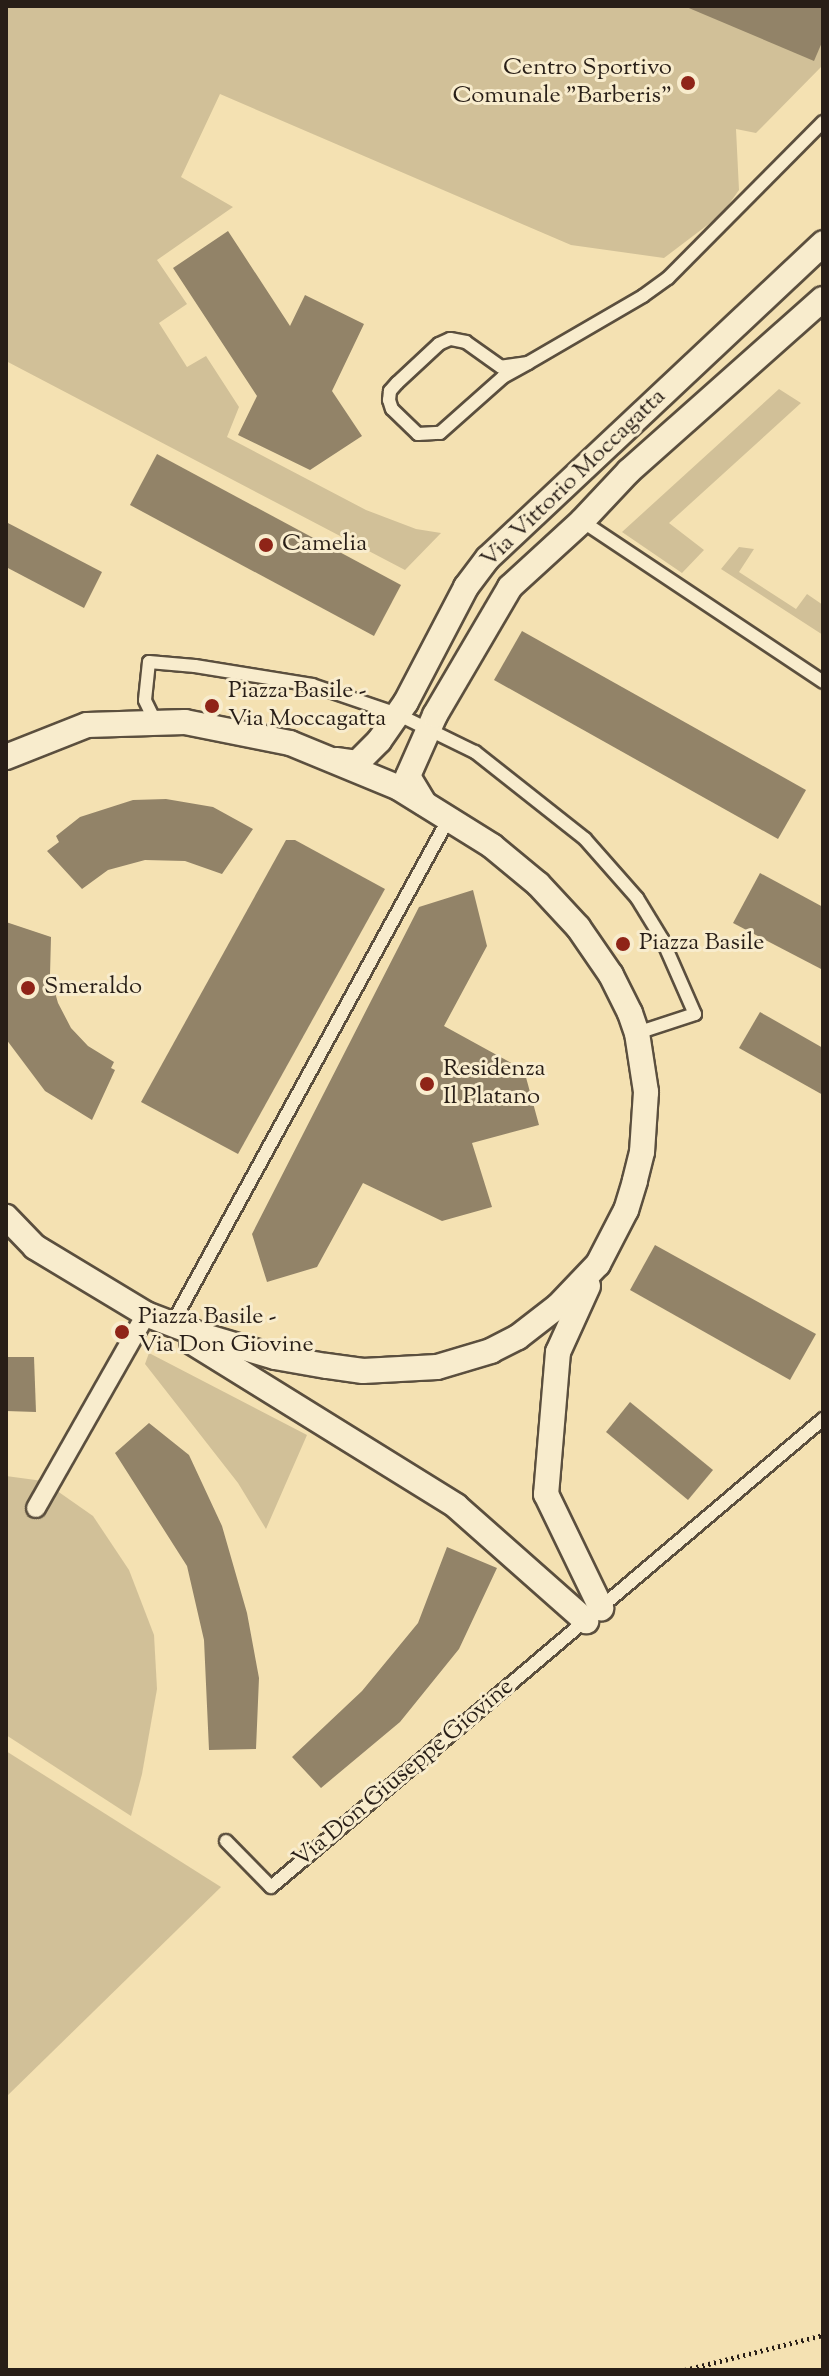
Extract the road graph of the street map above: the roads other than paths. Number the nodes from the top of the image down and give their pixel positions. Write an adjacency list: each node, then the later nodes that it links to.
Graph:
1 (823, 122): 4 (lane)
2 (823, 243): 7 (street, Via Vittorio Moccagatta)
3 (823, 299): 5 (street, Via Vittorio Moccagatta)
4 (528, 363): 4 (lane)
5 (582, 521): 6 (lane); 9 (street, Via Vittorio Moccagatta)
6 (823, 682)
7 (397, 714): 8 (lane); 9 (lane); 11 (street, Via Vittorio Moccagatta)
8 (156, 723): 10 (street); 11 (street)
9 (428, 728): 12 (street, Via Vittorio Moccagatta); 14 (lane)
10 (6, 757)
11 (328, 759): 12 (street)
12 (425, 805): 13 (street)
13 (449, 818): 14 (street); 20 (lane)
14 (637, 1033): 18 (street)
15 (6, 1217): 17 (street)
16 (6, 1235): 17 (street)
17 (35, 1247): 19 (street)
18 (598, 1264): 20 (street); 23 (street)
19 (146, 1314): 20 (street); 22 (street); 23 (street)
20 (172, 1324)
21 (823, 1419): 23 (lane, Via Don Giuseppe Giovine)
22 (36, 1508)
23 (594, 1614): 24 (lane, Via Don Giuseppe Giovine)
24 (226, 1841)

